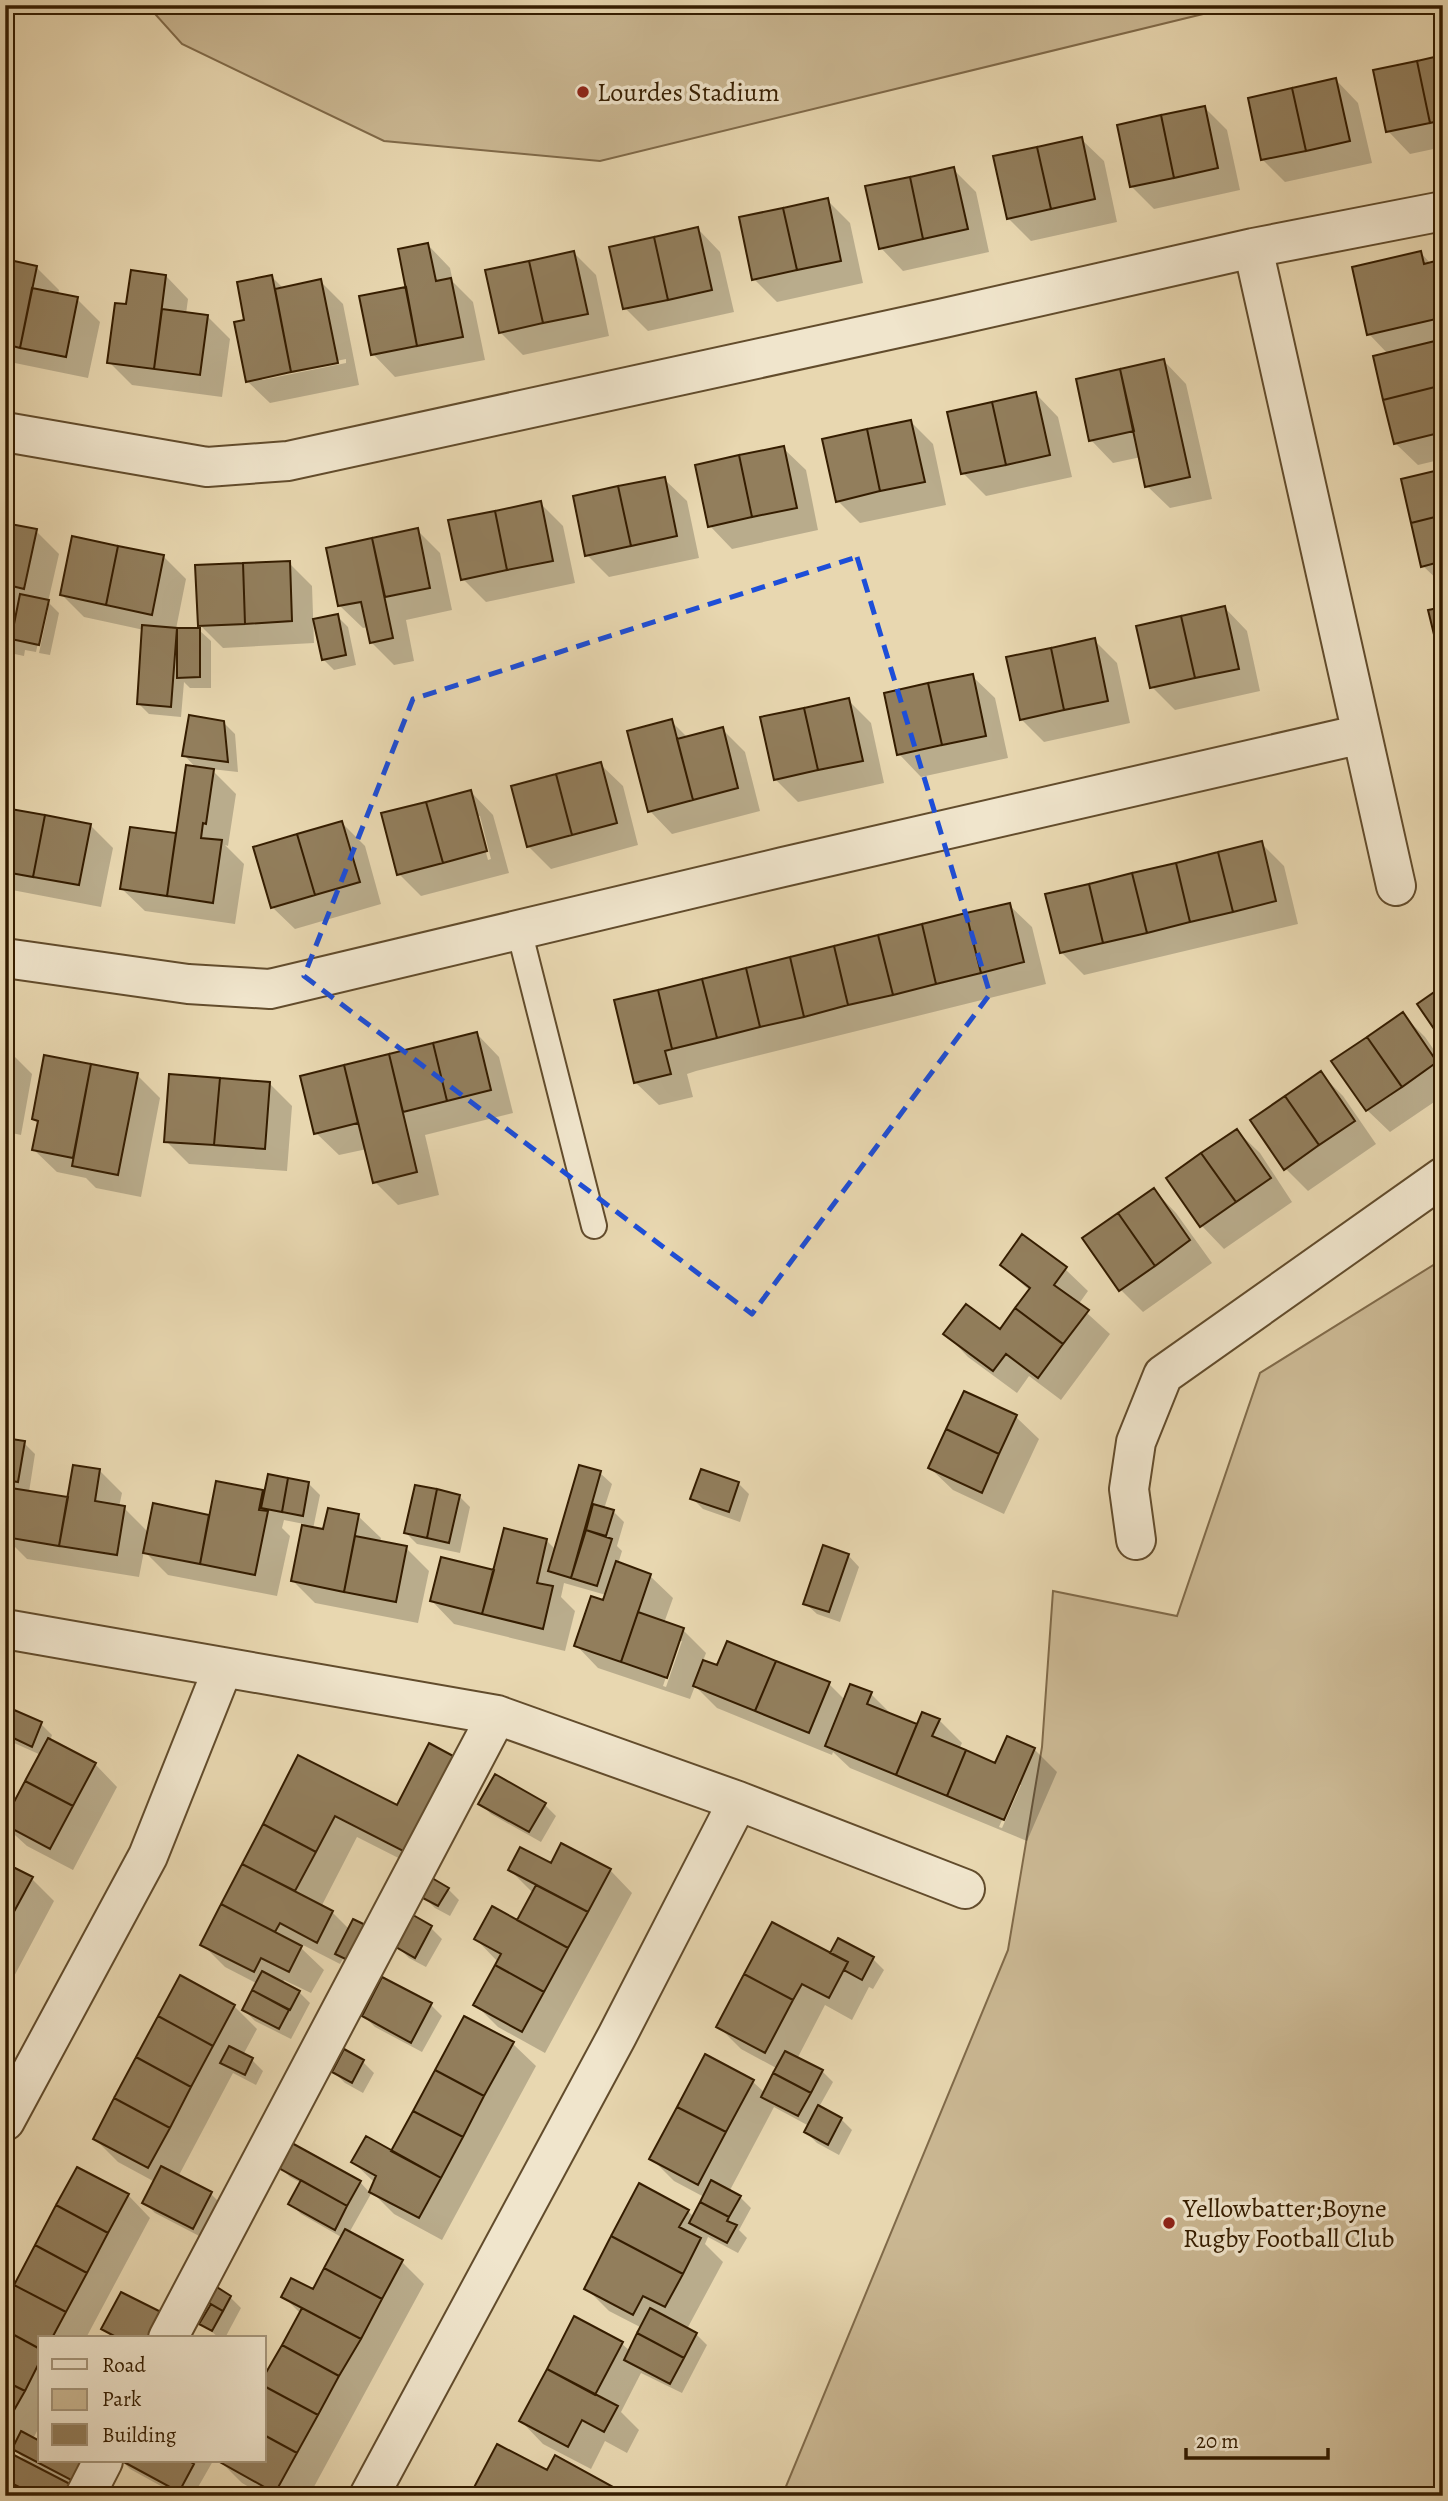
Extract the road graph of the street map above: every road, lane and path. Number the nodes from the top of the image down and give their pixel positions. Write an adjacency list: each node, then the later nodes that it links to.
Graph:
1 (1443, 211): 2 (street)
2 (1253, 248): 3 (street); 4 (street)
3 (5, 432)
4 (1362, 734): 5 (street); 6 (street)
5 (1395, 886)
6 (519, 930): 7 (street); 9 (lane)
7 (5, 958)
8 (1443, 1177): 10 (street)
9 (594, 1226)
10 (1136, 1540)
11 (5, 1629): 12 (street)
12 (223, 1668): 13 (street); 16 (street)
13 (497, 1715): 14 (street); 17 (street)
14 (738, 1801): 15 (street); 20 (street)
15 (965, 1889)
16 (5, 2121)
17 (169, 2336)
18 (102, 2462): 19 (street)
19 (85, 2496)
20 (369, 2496)

